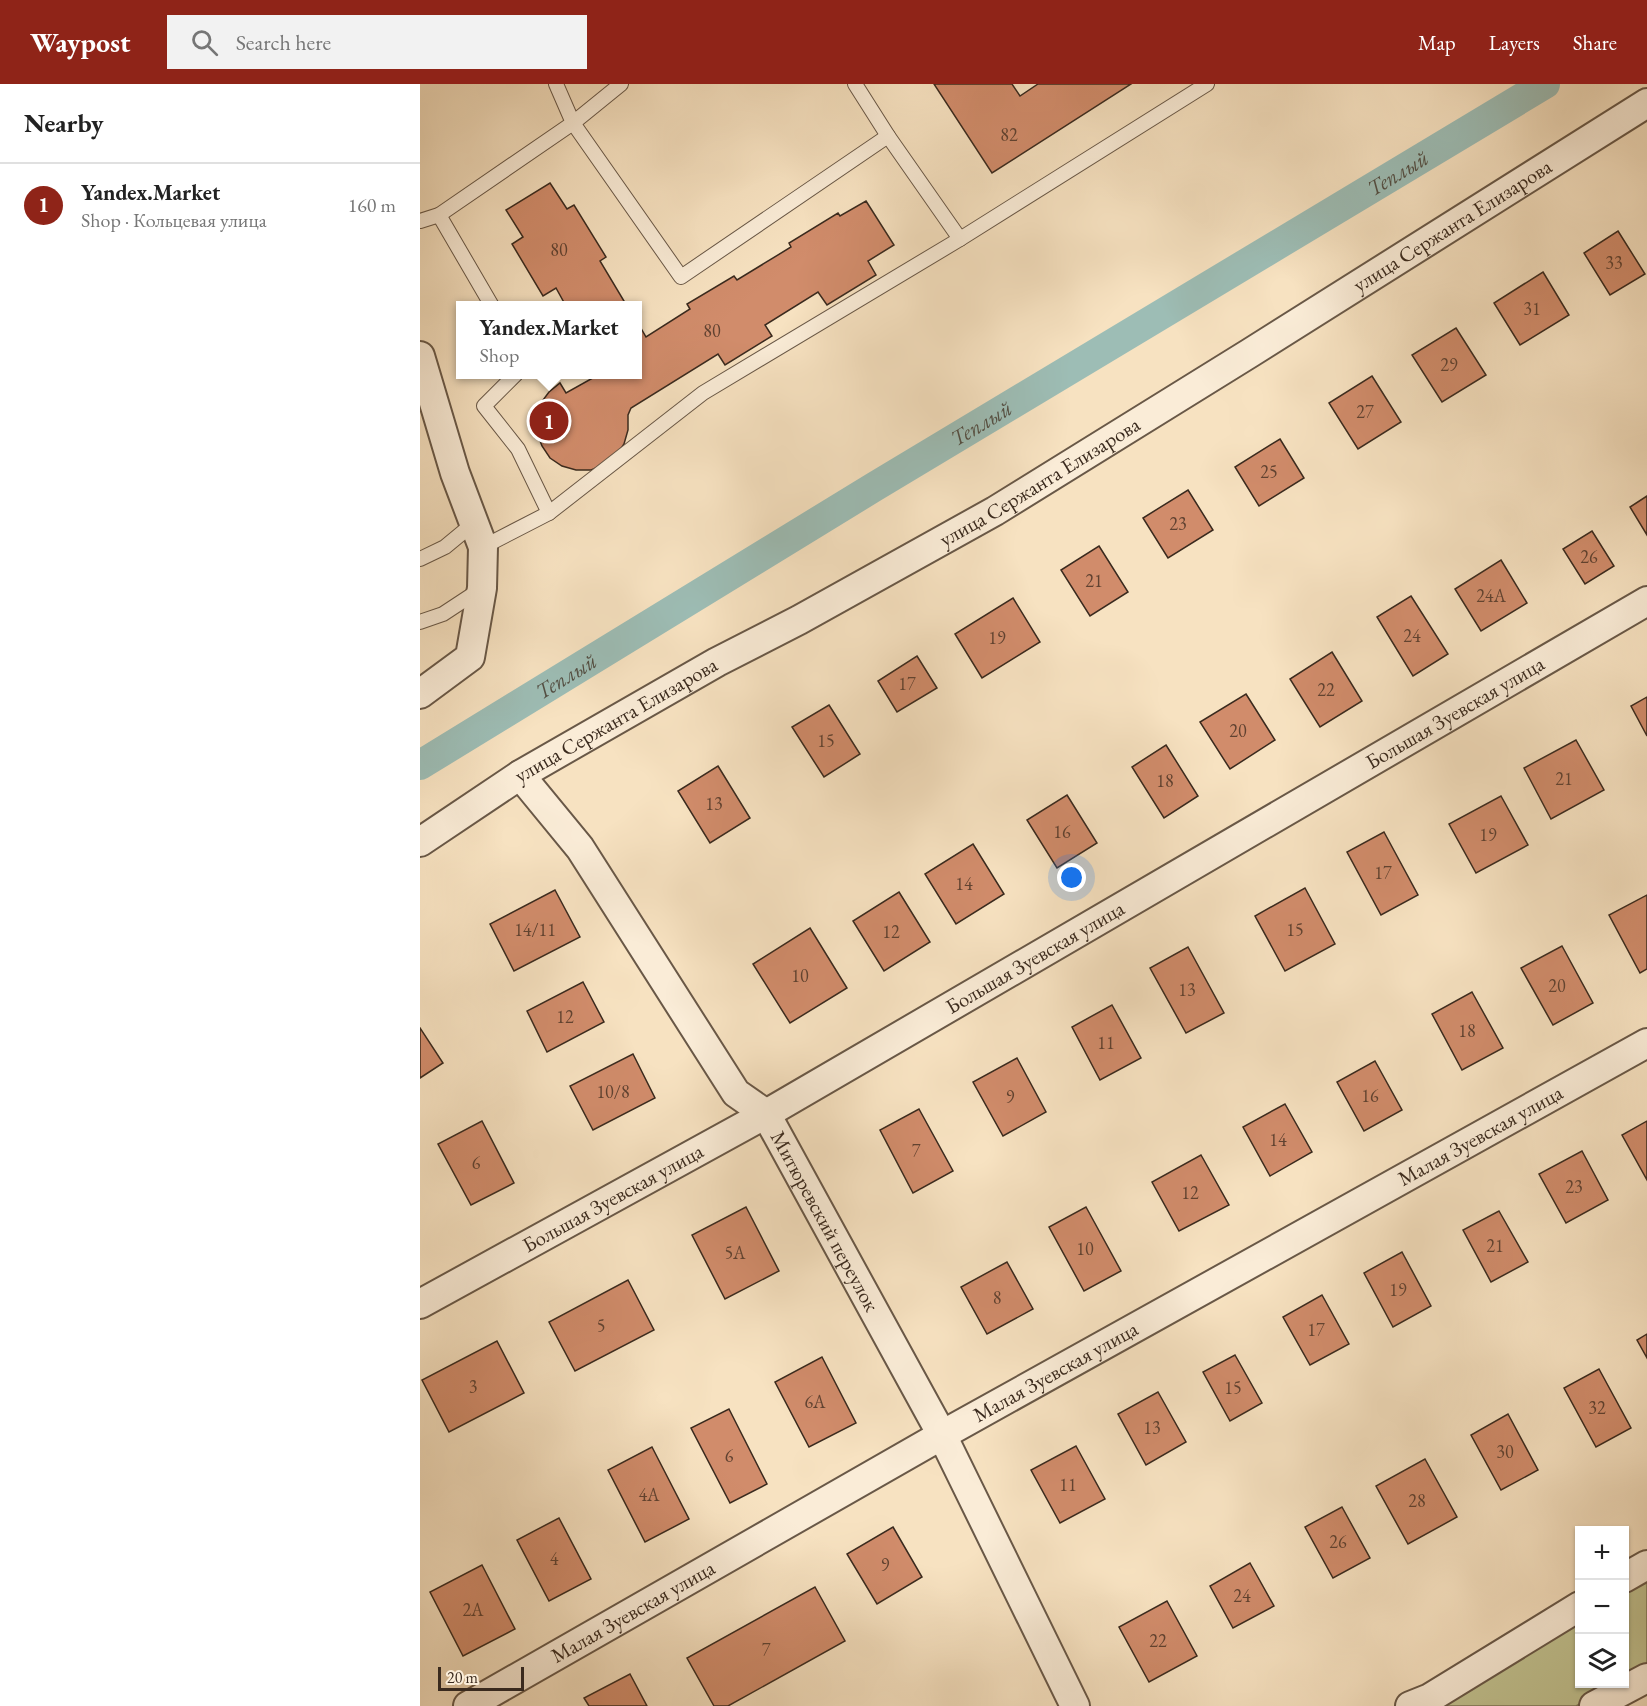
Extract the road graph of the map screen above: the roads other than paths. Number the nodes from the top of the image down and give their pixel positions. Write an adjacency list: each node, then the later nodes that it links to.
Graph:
1 (556, 84): 6 (lane)
2 (621, 84): 6 (lane)
3 (855, 84): 7 (lane)
4 (1207, 84): 10 (lane)
5 (1647, 103): 21 (street, улица Сержанта Елизарова)
6 (573, 123): 7 (lane); 8 (lane)
7 (888, 136): 10 (lane)
8 (439, 215): 9 (lane); 11 (lane)
9 (420, 221)
10 (960, 239): 14 (lane)
11 (489, 301)
12 (420, 356): 15 (street)
13 (512, 379): 14 (lane)
14 (549, 513): 15 (lane)
15 (479, 535): 16 (lane); 17 (street)
16 (420, 559)
17 (482, 588): 19 (lane); 20 (street)
18 (1647, 601): 24 (street, Большая Зуевская улица)
19 (420, 622)
20 (420, 694)
21 (520, 775): 22 (street, улица Сержанта Елизарова); 24 (street, Митюревский переулок)
22 (420, 842)
23 (1647, 1043): 26 (street, Малая Зуевская улица)
24 (766, 1113): 25 (street, Большая Зуевская улица); 26 (street, Митюревский переулок)
25 (420, 1304)
26 (942, 1435): 31 (street, Малая Зуевская улица); 32 (street, Митюревский переулок)
27 (1647, 1565): 28 (street)
28 (1629, 1575)
29 (1575, 1609): 33 (street)
30 (1647, 1678): 34 (street)
31 (468, 1706)
32 (1075, 1706)
33 (1410, 1706)
34 (1594, 1706)

